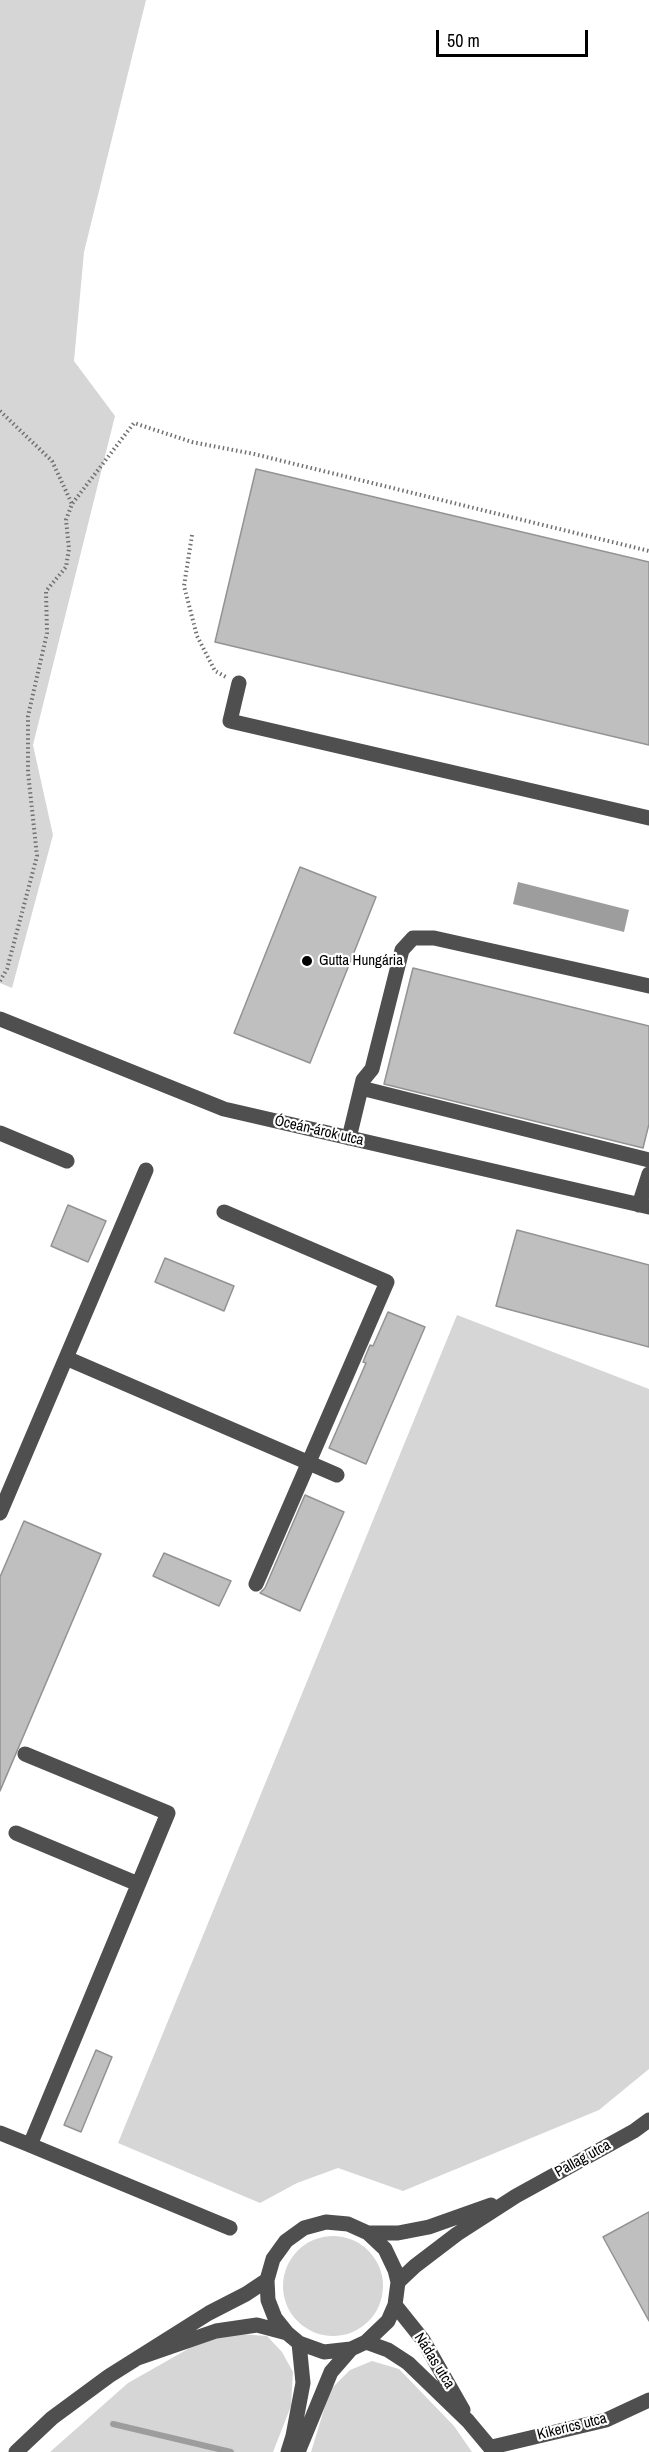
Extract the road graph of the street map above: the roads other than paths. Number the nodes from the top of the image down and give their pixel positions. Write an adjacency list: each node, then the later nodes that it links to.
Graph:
1 (239, 683): 2 (street)
2 (649, 818)
3 (649, 986): 5 (street)
4 (0, 1019): 7 (street, Óceán-árok utca)
5 (361, 1088): 7 (street); 8 (street)
6 (0, 1133): 9 (street)
7 (350, 1138): 12 (street, Óceán-árok utca)
8 (649, 1160)
9 (67, 1161)
10 (146, 1170): 14 (street)
11 (649, 1174): 12 (street)
12 (644, 1206)
13 (224, 1212): 15 (street)
14 (66, 1358): 15 (street); 17 (street)
15 (308, 1462): 16 (street); 19 (street)
16 (337, 1475)
17 (3, 1495): 18 (street)
18 (0, 1513)
19 (255, 1584)
20 (26, 1754): 22 (street)
21 (16, 1833): 22 (street)
22 (138, 1884): 25 (street)
23 (649, 2120): 26 (street, Pallag utca)
24 (0, 2133): 25 (street)
25 (30, 2145): 27 (street)
26 (516, 2196): 28 (street); 30 (street)
27 (230, 2228)
28 (368, 2233): 29 (street); 30 (street)
29 (267, 2280): 32 (street); 35 (street)
30 (398, 2282): 31 (street)
31 (395, 2305): 33 (street); 37 (street, Nádas utca)
32 (293, 2338): 34 (street); 35 (street); 40 (street)
33 (366, 2342): 34 (street); 37 (street, Nádas utca)
34 (351, 2349): 41 (street)
35 (138, 2358): 39 (street)
36 (649, 2400): 38 (street, Kikerics utca)
37 (468, 2421): 38 (street, Nádas utca)
38 (493, 2450)
39 (16, 2452)
40 (288, 2452)
41 (298, 2452)

